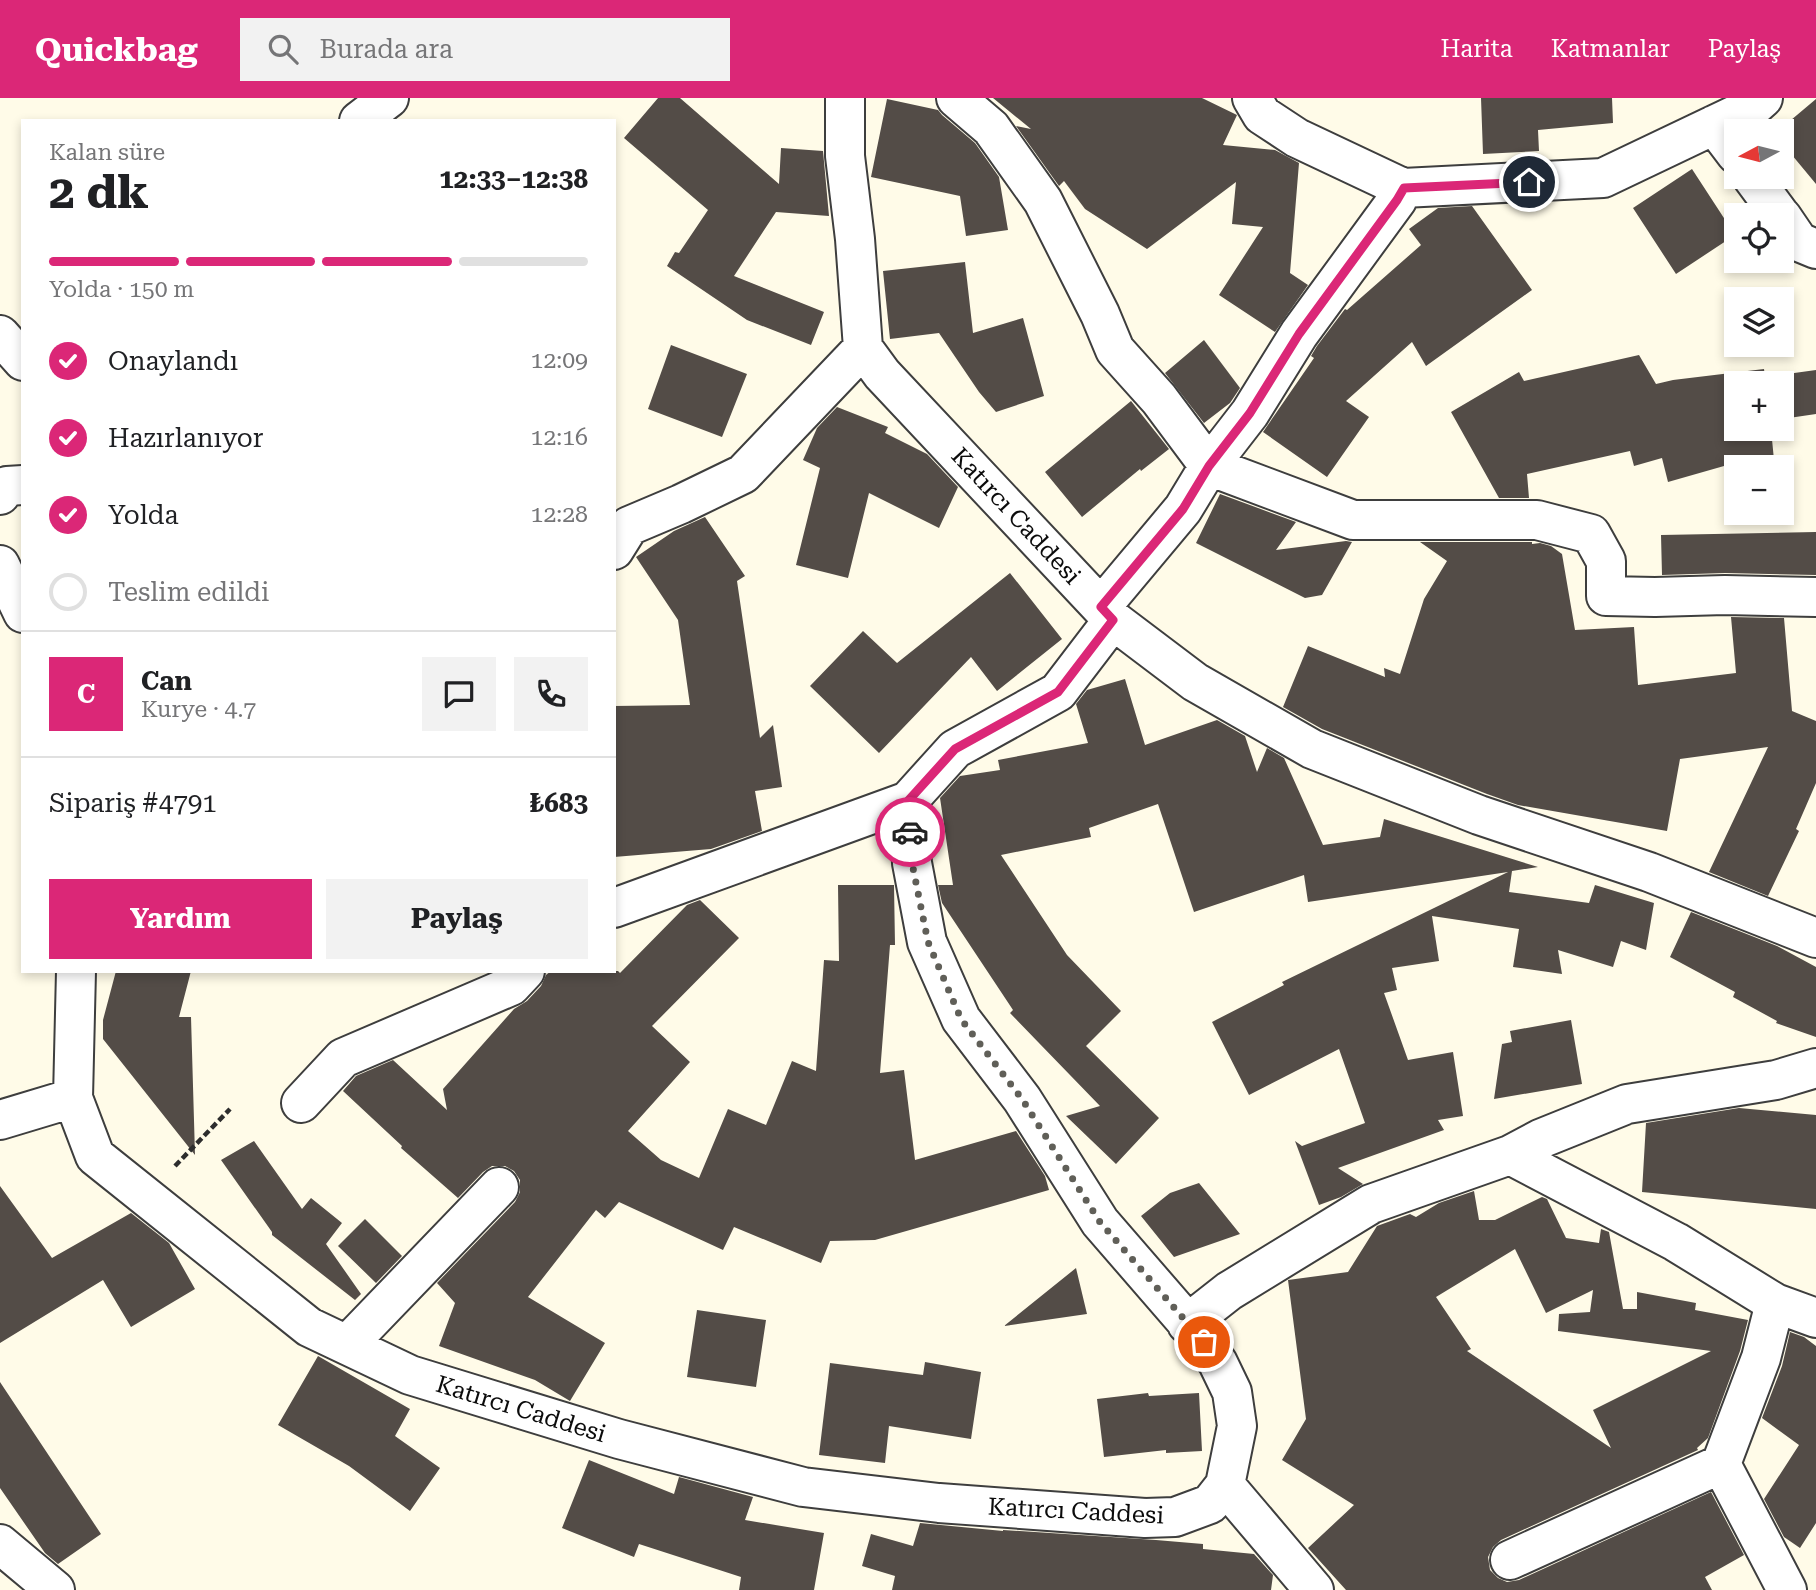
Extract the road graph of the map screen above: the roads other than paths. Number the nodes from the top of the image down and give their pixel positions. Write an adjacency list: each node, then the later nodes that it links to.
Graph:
1 (389, 98): 6 (street)
2 (845, 98): 13 (street)
3 (956, 98): 15 (street)
4 (1252, 98): 9 (street)
5 (1763, 98): 7 (street)
6 (362, 119)
7 (1743, 119)
8 (1724, 140): 9 (street)
9 (1404, 188): 15 (street)
10 (1794, 235): 11 (street)
11 (1816, 249)
12 (0, 335): 14 (street)
13 (863, 348): 18 (street); 22 (street, Katırcı Caddesi)
14 (21, 359)
15 (1209, 466): 20 (street); 22 (street)
16 (21, 485): 17 (street)
17 (0, 495)
18 (616, 547)
19 (0, 565): 21 (street)
20 (1816, 597)
21 (21, 609)
22 (1107, 614): 23 (street); 25 (street, Katırcı Caddesi)
23 (908, 801): 24 (street); 36 (street)
24 (616, 907)
25 (1816, 938)
26 (76, 973): 29 (street)
27 (523, 973): 30 (street)
28 (1816, 1068): 32 (street)
29 (74, 1098): 31 (street); 37 (street, Katırcı Caddesi)
30 (301, 1103)
31 (0, 1120)
32 (1510, 1155): 34 (street); 36 (street)
33 (499, 1187): 37 (street)
34 (1775, 1303): 35 (street); 38 (street)
35 (1816, 1318)
36 (1187, 1324): 39 (street)
37 (348, 1344): 39 (street, Katırcı Caddesi)
38 (1721, 1464): 41 (street); 44 (street)
39 (1225, 1485): 43 (street)
40 (0, 1544): 42 (street)
41 (1510, 1560)
42 (55, 1590)
43 (1314, 1590)
44 (1787, 1590)

